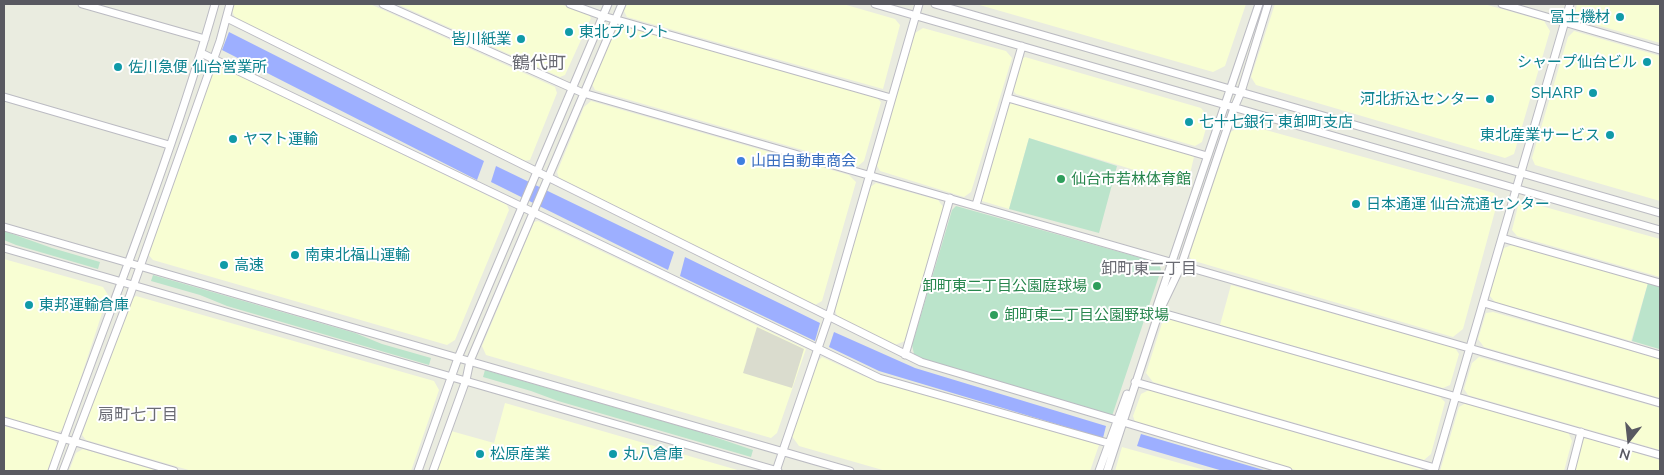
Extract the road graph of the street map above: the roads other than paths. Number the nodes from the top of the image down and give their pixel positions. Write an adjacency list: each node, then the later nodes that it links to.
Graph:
1 (82, 4): 20 (street)
2 (215, 4): 20 (street)
3 (230, 4): 17 (street)
4 (384, 4): 25 (street)
5 (570, 4): 16 (street)
6 (608, 4): 16 (street)
7 (622, 4): 18 (street)
8 (875, 4): 15 (street)
9 (919, 4): 15 (street)
10 (935, 4): 26 (street)
11 (1259, 4): 26 (street)
12 (1268, 4): 27 (street)
13 (1502, 4): 19 (street)
14 (1570, 4): 19 (street)
15 (915, 15): 21 (street); 30 (street)
16 (603, 16): 18 (street); 25 (street)
17 (227, 18): 24 (street); 36 (street)
18 (615, 19): 28 (street); 30 (street)
19 (1565, 22): 22 (street); 37 (street)
20 (205, 39): 23 (street)
21 (1022, 46): 31 (street); 32 (street)
22 (1660, 50)
23 (201, 53): 24 (street); 34 (street)
24 (213, 59): 43 (street); 52 (street)
25 (572, 89): 28 (street); 36 (street)
26 (1231, 89): 27 (street); 32 (street)
27 (1241, 92): 33 (street); 37 (street)
28 (583, 94): 38 (street); 39 (street)
29 (4, 97): 34 (street)
30 (891, 98): 38 (street)
31 (1008, 98): 35 (street); 42 (street)
32 (1225, 105): 33 (street); 35 (street)
33 (1234, 108): 40 (street); 53 (street)
34 (169, 146): 50 (street)
35 (1206, 156): 51 (street)
36 (537, 171): 39 (street); 43 (street)
37 (1521, 172): 40 (street); 45 (street)
38 (869, 175): 41 (street); 59 (street)
39 (547, 180): 44 (street); 59 (street)
40 (1516, 188): 47 (street); 48 (street)
41 (950, 198): 42 (street); 62 (street)
42 (976, 205): 51 (street)
43 (521, 207): 44 (street); 64 (street)
44 (533, 213): 61 (street); 65 (street)
45 (1660, 213)
46 (4, 227): 50 (street)
47 (1660, 230)
48 (1502, 238): 55 (street); 57 (street)
49 (4, 248): 54 (street)
50 (129, 263): 52 (street); 54 (street)
51 (1171, 263): 53 (street); 72 (street)
52 (140, 266): 56 (street); 64 (street)
53 (1181, 266): 58 (street); 60 (street)
54 (123, 281): 56 (street); 74 (street)
55 (1660, 283)
56 (133, 284): 66 (street); 75 (street)
57 (1484, 303): 60 (street); 63 (street)
58 (1159, 312): 68 (street); 69 (street)
59 (829, 316): 61 (street); 62 (street)
60 (1470, 348): 69 (street); 70 (street)
61 (818, 349): 76 (street); 77 (street)
62 (905, 354): 72 (street)
63 (1660, 355)
64 (458, 358): 65 (street); 66 (street)
65 (470, 362): 67 (street); 77 (street)
66 (452, 376): 67 (street); 83 (street)
67 (466, 380): 84 (street); 85 (street)
68 (1135, 382): 72 (street); 79 (street)
69 (1455, 396): 73 (street); 79 (street)
70 (1660, 403)
71 (4, 421): 74 (street)
72 (1120, 422): 76 (street); 89 (street)
73 (1581, 432): 78 (street); 90 (street)
74 (64, 439): 75 (street); 80 (street)
75 (73, 442): 81 (street); 82 (street)
76 (1112, 445): 87 (street); 88 (street)
77 (782, 452): 85 (street); 86 (street)
78 (1660, 455)
79 (1434, 470)
80 (52, 471)
81 (63, 471)
82 (174, 471)
83 (418, 471)
84 (432, 471)
85 (777, 471)
86 (850, 471)
87 (1099, 471)
88 (1107, 471)
89 (1288, 471)
90 (1571, 471)

